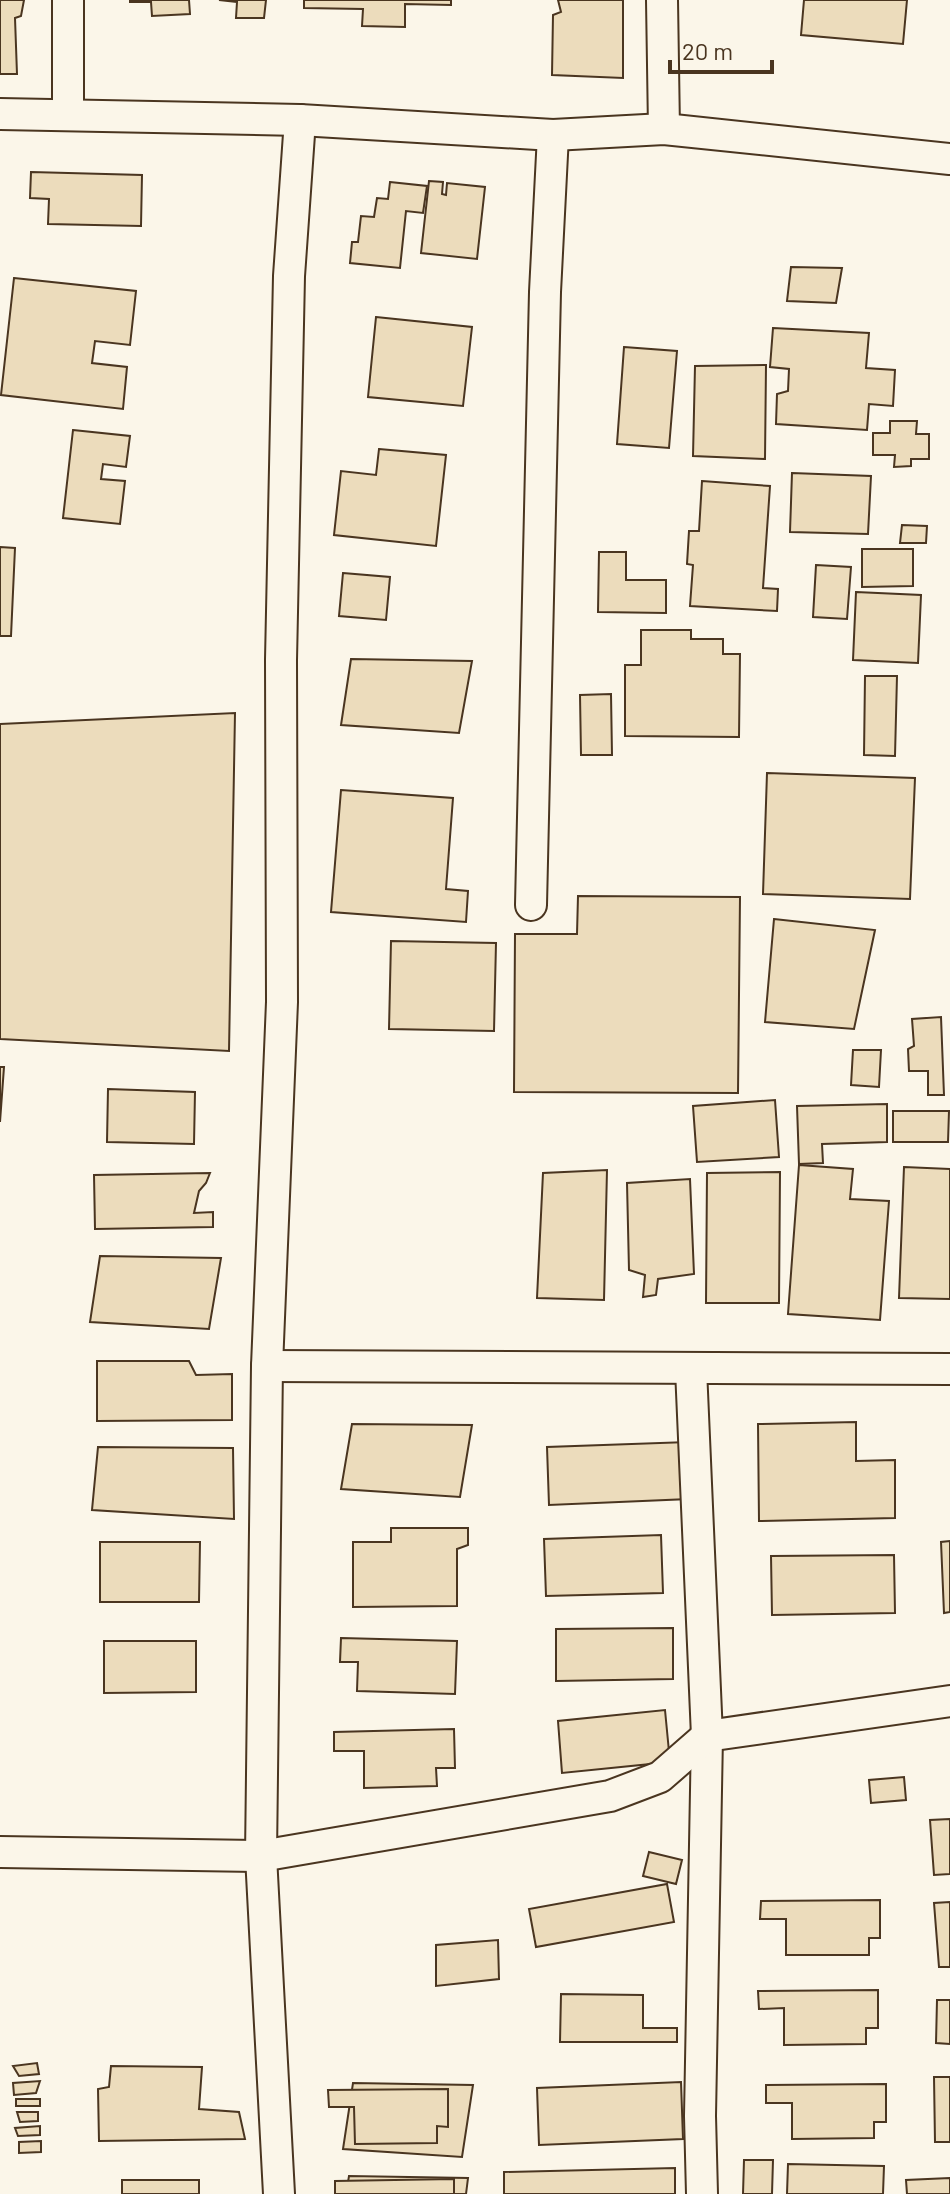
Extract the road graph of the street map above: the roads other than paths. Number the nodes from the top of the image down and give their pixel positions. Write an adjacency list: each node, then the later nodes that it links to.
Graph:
1 (68, 0): 4 (street)
2 (662, 0): 6 (street)
3 (0, 114): 4 (street)
4 (68, 114): 5 (street)
5 (300, 120): 7 (street); 10 (street)
6 (664, 129): 7 (street); 8 (street)
7 (553, 135): 9 (street)
8 (950, 159)
9 (531, 905)
10 (267, 1366): 11 (street); 16 (street)
11 (691, 1369): 12 (street); 14 (street)
12 (950, 1369)
13 (950, 1701): 14 (street)
14 (707, 1736): 16 (street); 18 (street)
15 (0, 1852): 16 (street)
16 (261, 1856): 17 (street)
17 (279, 2194)
18 (702, 2194)

